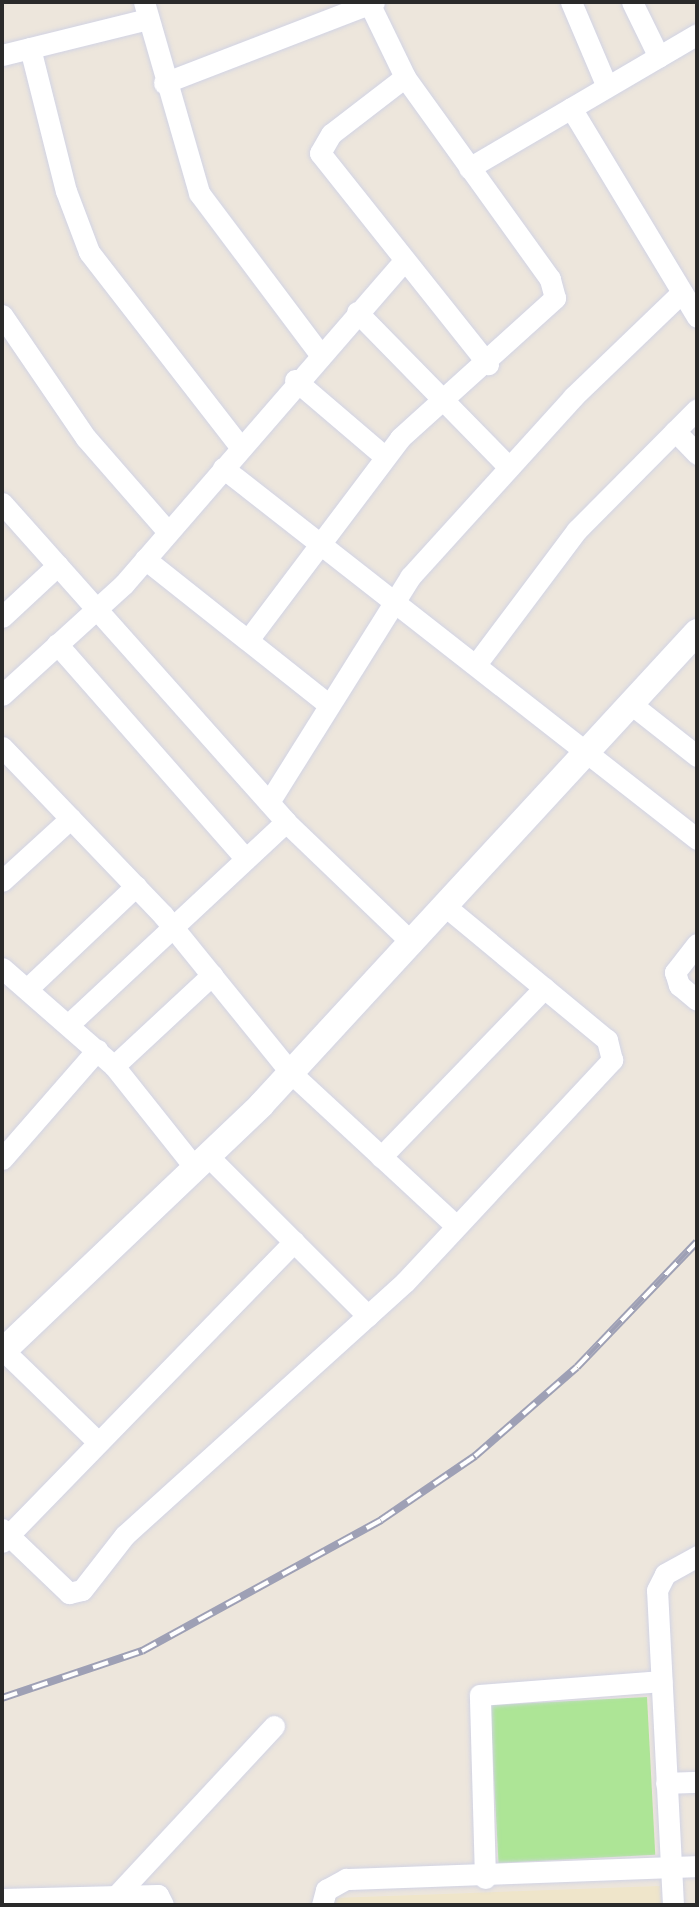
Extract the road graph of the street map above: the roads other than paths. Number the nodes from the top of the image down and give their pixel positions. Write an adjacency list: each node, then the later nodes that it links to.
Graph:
1 (570, 2): 11 (street)
2 (632, 2): 8 (street)
3 (372, 3): 9 (street); 10 (street)
4 (146, 11): 6 (street); 10 (street)
5 (697, 34): 8 (street)
6 (30, 48): 7 (street); 25 (street)
7 (2, 55)
8 (659, 57): 11 (street)
9 (405, 77): 13 (street); 14 (street)
10 (164, 83): 19 (street)
11 (607, 87): 12 (street)
12 (571, 108): 13 (street); 15 (street)
13 (470, 168): 20 (street)
14 (403, 262): 16 (street); 20 (street)
15 (681, 293): 18 (street); 28 (street)
16 (357, 313): 19 (street); 22 (street)
17 (2, 315): 31 (street)
18 (697, 317)
19 (319, 353): 21 (street)
20 (488, 365): 22 (street)
21 (295, 380): 25 (street); 27 (street)
22 (443, 401): 27 (street); 28 (street)
23 (697, 410): 24 (street)
24 (675, 431): 26 (street); 41 (street)
25 (240, 447): 29 (street)
26 (697, 454)
27 (385, 457): 32 (street)
28 (509, 467): 35 (street)
29 (223, 468): 31 (street); 32 (street)
30 (2, 503): 34 (street)
31 (167, 532): 33 (street)
32 (321, 539): 35 (street); 39 (street)
33 (145, 559): 36 (street); 39 (street)
34 (58, 565): 36 (street); 37 (street)
35 (395, 600): 41 (street); 44 (street)
36 (97, 609): 40 (street); 48 (street)
37 (2, 617)
38 (697, 632): 43 (street)
39 (247, 640): 44 (street)
40 (57, 645): 42 (street); 52 (street)
41 (477, 663): 46 (street)
42 (2, 695)
43 (631, 704): 46 (street); 47 (street)
44 (329, 705): 48 (street)
45 (2, 747): 49 (street)
46 (589, 750): 51 (street); 55 (street)
47 (697, 756)
48 (269, 802): 50 (street)
49 (71, 818): 53 (street); 54 (street)
50 (286, 822): 52 (street); 57 (street)
51 (697, 839)
52 (246, 859): 56 (street)
53 (2, 881)
54 (136, 886): 56 (street); 62 (street)
55 (446, 907): 57 (street); 61 (street)
56 (174, 928): 60 (street); 64 (street)
57 (412, 943): 67 (street)
58 (697, 944): 63 (street)
59 (2, 968): 62 (street)
60 (212, 975): 66 (street); 67 (street)
61 (544, 988): 69 (street); 71 (street)
62 (27, 989): 64 (street)
63 (697, 1000)
64 (68, 1025): 65 (street)
65 (97, 1051): 66 (street); 68 (street)
66 (114, 1066): 70 (street)
67 (291, 1073): 69 (street); 70 (street)
68 (5, 1150)
69 (381, 1157): 71 (street)
70 (202, 1162): 72 (street); 74 (street)
71 (456, 1226): 73 (street)
72 (294, 1242): 73 (street); 75 (street)
73 (368, 1316): 76 (street)
74 (2, 1350): 75 (street)
75 (99, 1442): 76 (street)
76 (4, 1536)
77 (697, 1556): 78 (street)
78 (661, 1681): 81 (street); 84 (street)
79 (274, 1726): 85 (street)
80 (697, 1782): 81 (street)
81 (666, 1783): 83 (street)
82 (697, 1867): 83 (street)
83 (671, 1868): 84 (street); 89 (street)
84 (485, 1878): 88 (street)
85 (116, 1896): 86 (street); 87 (street)
86 (2, 1899)
87 (163, 1905)
88 (323, 1905)
89 (673, 1905)

